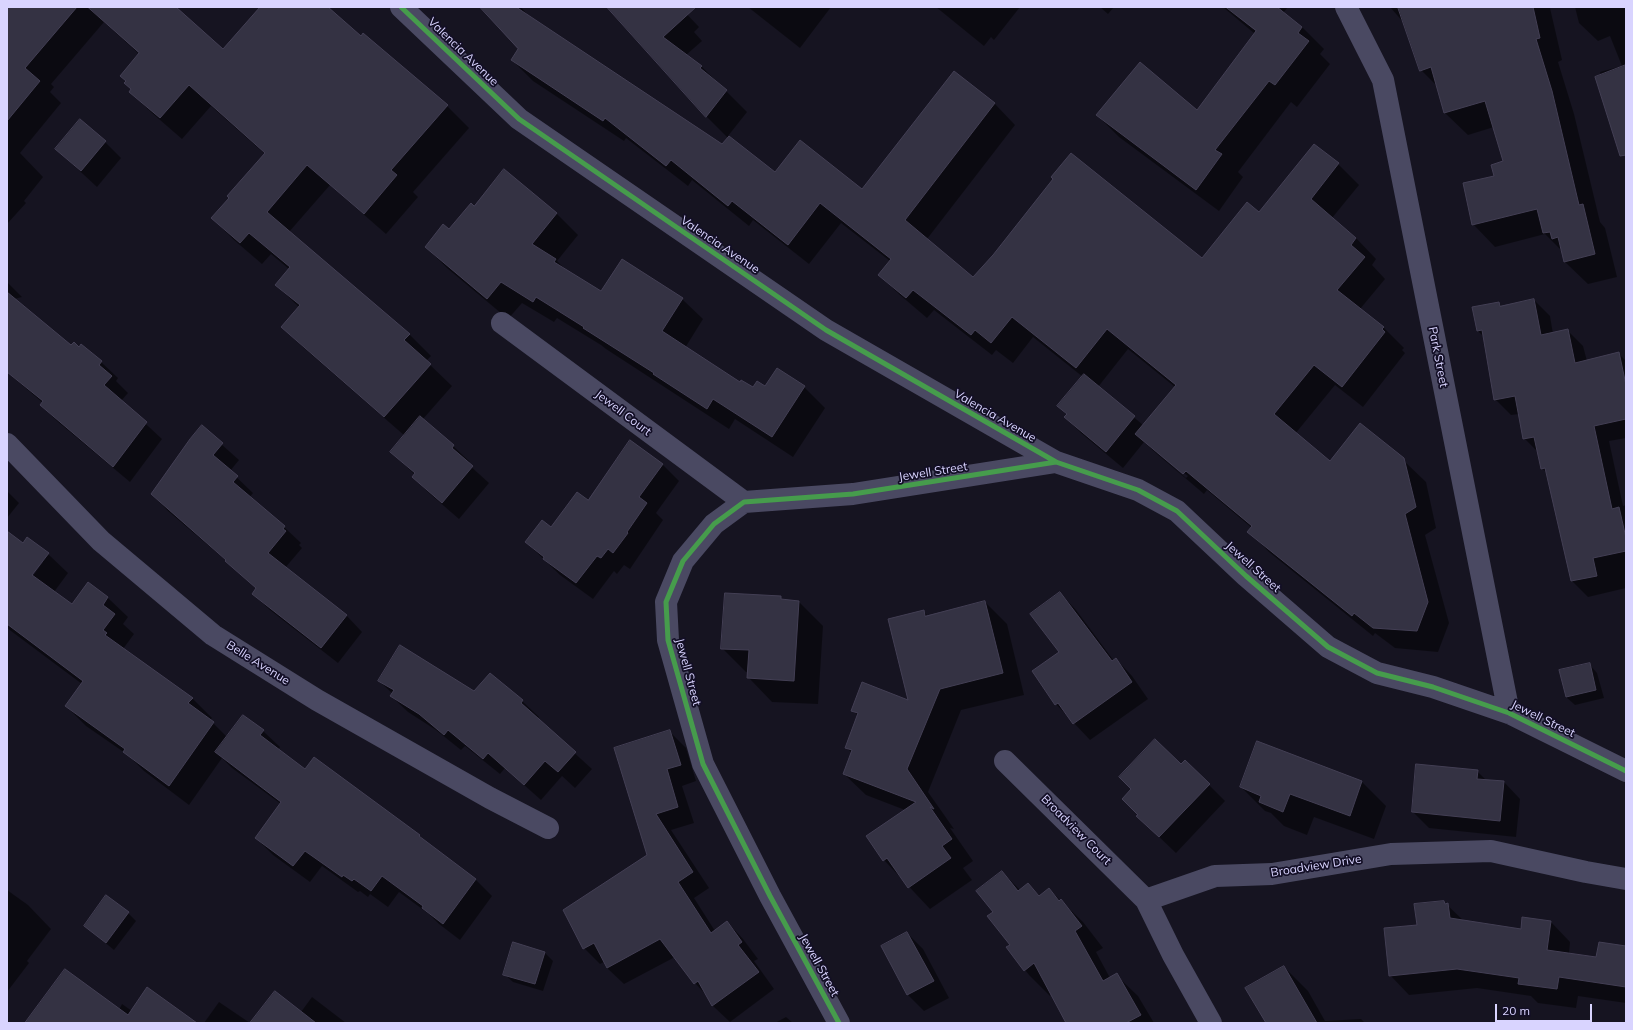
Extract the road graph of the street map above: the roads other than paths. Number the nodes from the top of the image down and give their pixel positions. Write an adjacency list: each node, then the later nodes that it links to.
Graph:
1 (401, 7): 5 (street, Valencia Avenue)
2 (1346, 7): 7 (street, Park Street)
3 (502, 323): 6 (street, Jewell Court)
4 (7, 444): 10 (street, Belle Avenue)
5 (1056, 462): 6 (street, Jewell Street); 7 (street, Jewell Street)
6 (744, 502): 13 (street, Jewell Street)
7 (1509, 713): 9 (street, Jewell Street)
8 (1006, 761): 12 (street, Broadview Court)
9 (1626, 771)
10 (548, 828)
11 (1626, 879): 12 (street, Broadview Drive)
12 (1146, 900): 14 (street)
13 (839, 1023)
14 (1211, 1023)

